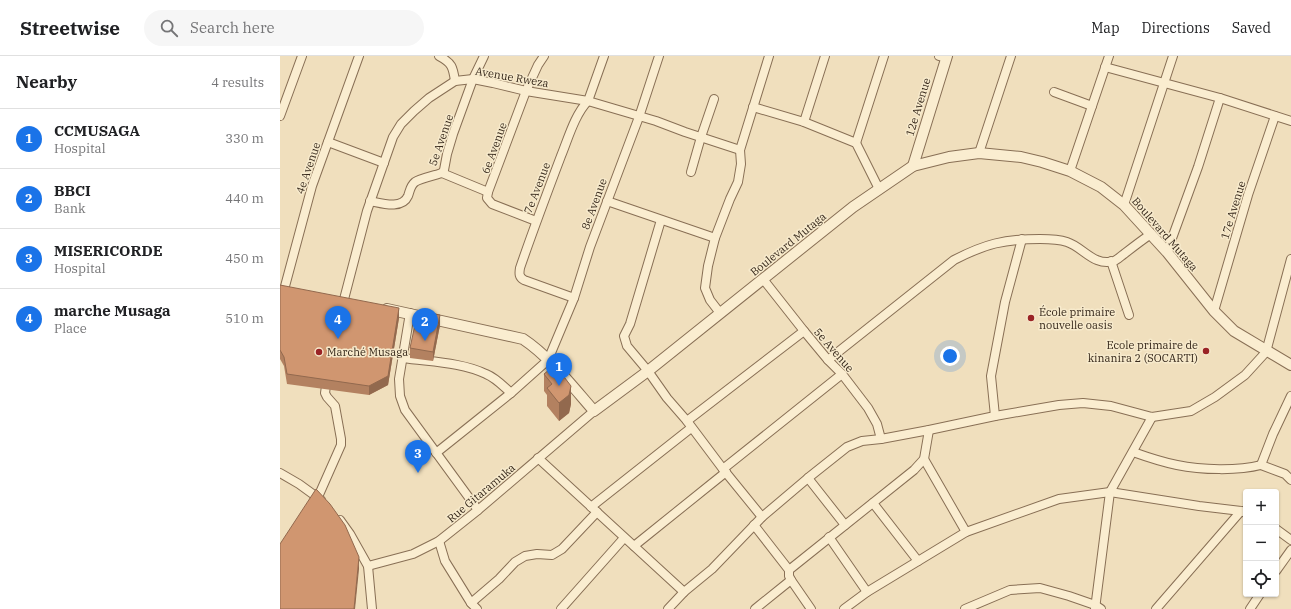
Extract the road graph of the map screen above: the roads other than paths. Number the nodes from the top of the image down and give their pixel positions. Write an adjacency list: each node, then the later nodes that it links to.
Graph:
1 (302, 56): 26 (street)
2 (359, 56): 32 (street, 4e Avenue)
3 (439, 56): 17 (street)
4 (484, 56): 16 (street, 5e Avenue)
5 (544, 56): 19 (street, 6e Avenue)
6 (604, 56): 23 (street, 7e Avenue)
7 (659, 56): 28 (street, 8e Avenue)
8 (769, 56): 25 (street)
9 (825, 56): 30 (street)
10 (884, 56): 33 (street)
11 (1011, 56): 35 (street)
12 (1109, 56): 15 (street)
13 (1173, 56): 18 (street)
14 (944, 57): 37 (street, 12e Avenue)
15 (1105, 67): 18 (street); 24 (street)
16 (473, 80): 17 (street, Avenue Rweza); 19 (street, Avenue Rweza); 40 (street, 5e Avenue)
17 (455, 81): 36 (street, Avenue Rweza)
18 (1164, 82): 22 (street); 45 (street)
19 (526, 91): 23 (street, Avenue Rweza); 42 (street, 6e Avenue)
20 (1054, 92): 24 (street)
21 (714, 98): 31 (street)
22 (1220, 98): 27 (street); 51 (street)
23 (588, 101): 28 (street, Avenue Rweza); 47 (street, 7e Avenue)
24 (1092, 106): 38 (street)
25 (753, 107): 30 (street); 34 (street)
26 (280, 116)
27 (1275, 116): 29 (street); 58 (street, 17e Avenue)
28 (639, 117): 31 (street, Avenue Rweza); 44 (street, 8e Avenue)
29 (1291, 121)
30 (804, 122): 33 (street)
31 (701, 137): 34 (street, Avenue Rweza); 39 (street)
32 (328, 142): 36 (street); 55 (street, 4e Avenue)
33 (856, 143): 41 (street)
34 (740, 150): 49 (street)
35 (979, 153): 37 (street, Boulevard Mutaga); 38 (street, Boulevard Mutaga)
36 (384, 163): 43 (street, Avenue Rweza)
37 (913, 166): 41 (street, Boulevard Mutaga)
38 (1070, 171): 45 (street, Boulevard Mutaga)
39 (691, 172)
40 (442, 173): 42 (street); 43 (street, 5e Avenue)
41 (879, 189): 54 (street, Boulevard Mutaga)
42 (488, 192): 47 (street)
43 (370, 201): 62 (street, Avenue Rweza)
44 (607, 201): 46 (street); 56 (street, 8e Avenue)
45 (1124, 205): 48 (street, Boulevard Mutaga)
46 (661, 220): 49 (street); 70 (street)
47 (536, 221): 56 (street, 7e Avenue)
48 (1151, 234): 51 (street, Boulevard Mutaga); 53 (street)
49 (715, 238): 60 (street)
50 (1022, 239): 53 (street); 67 (street); 75 (street)
51 (1167, 252): 58 (street, Boulevard Mutaga)
52 (1291, 259): 64 (street)
53 (1110, 261): 61 (street)
54 (763, 279): 60 (street, Boulevard Mutaga); 63 (street, 5e Avenue)
55 (285, 290)
56 (574, 298): 66 (street, 8e Avenue)
57 (380, 308): 59 (street)
58 (1214, 311): 64 (street, Boulevard Mutaga)
59 (410, 313): 65 (street); 66 (street)
60 (720, 313): 70 (street, Boulevard Mutaga)
61 (1129, 315)
62 (341, 316)
63 (804, 331): 67 (street, 5e Avenue); 77 (street)
64 (1266, 352): 68 (street, Boulevard Mutaga); 76 (street)
65 (403, 358): 72 (street); 81 (street)
66 (548, 360): 72 (street); 74 (street)
67 (828, 360): 71 (street, 5e Avenue)
68 (1291, 365)
69 (330, 368): 90 (street)
70 (648, 371): 74 (street, Boulevard Mutaga); 77 (street)
71 (842, 374): 79 (street, 5e Avenue); 85 (street)
72 (511, 393): 81 (street)
73 (1291, 396): 84 (street)
74 (594, 411): 82 (street, Rue Gitaramuka)
75 (995, 416): 76 (street); 78 (street)
76 (1152, 417): 80 (street)
77 (689, 424): 85 (street); 94 (street)
78 (929, 430): 79 (street); 83 (street)
79 (881, 439): 87 (street)
80 (1132, 452): 84 (street); 89 (street)
81 (436, 453): 93 (street)
82 (538, 458): 93 (street, Rue Gitaramuka); 94 (street)
83 (924, 459): 91 (street); 101 (street)
84 (1261, 465): 88 (street)
85 (724, 471): 97 (street); 106 (street)
86 (280, 473): 90 (street)
87 (808, 478): 97 (street); 99 (street)
88 (1291, 480)
89 (1110, 492): 95 (street); 101 (street); 117 (street)
90 (318, 497): 92 (street); 109 (street)
91 (873, 503): 99 (street); 108 (street)
92 (309, 508)
93 (478, 510): 105 (street, Rue Gitaramuka)
94 (594, 510): 102 (street); 116 (street)
95 (1243, 512)
96 (1243, 513): 126 (street)
97 (762, 517): 98 (street)
98 (754, 525): 111 (street); 113 (street)
99 (845, 525): 103 (street)
100 (1279, 531): 104 (street)
101 (966, 532): 108 (street)
102 (624, 538): 106 (street); 120 (street)
103 (829, 538): 111 (street); 114 (street)
104 (1291, 540)
105 (439, 541): 109 (street, Rue Gitaramuka); 116 (street)
106 (634, 546): 113 (street)
107 (1291, 550): 110 (street)
108 (918, 561): 114 (street)
109 (368, 566): 118 (street)
110 (1279, 567)
111 (789, 570): 112 (street)
112 (791, 580): 122 (street); 123 (street)
113 (684, 592): 121 (street)
114 (867, 592): 124 (street)
115 (1258, 597): 127 (street)
116 (471, 603): 119 (street)
117 (1097, 608): 125 (street)
118 (372, 609)
119 (477, 609)
120 (561, 609)
121 (668, 609)
122 (755, 609)
123 (811, 609)
124 (844, 609)
125 (965, 609)
126 (1156, 609)
127 (1250, 609)

